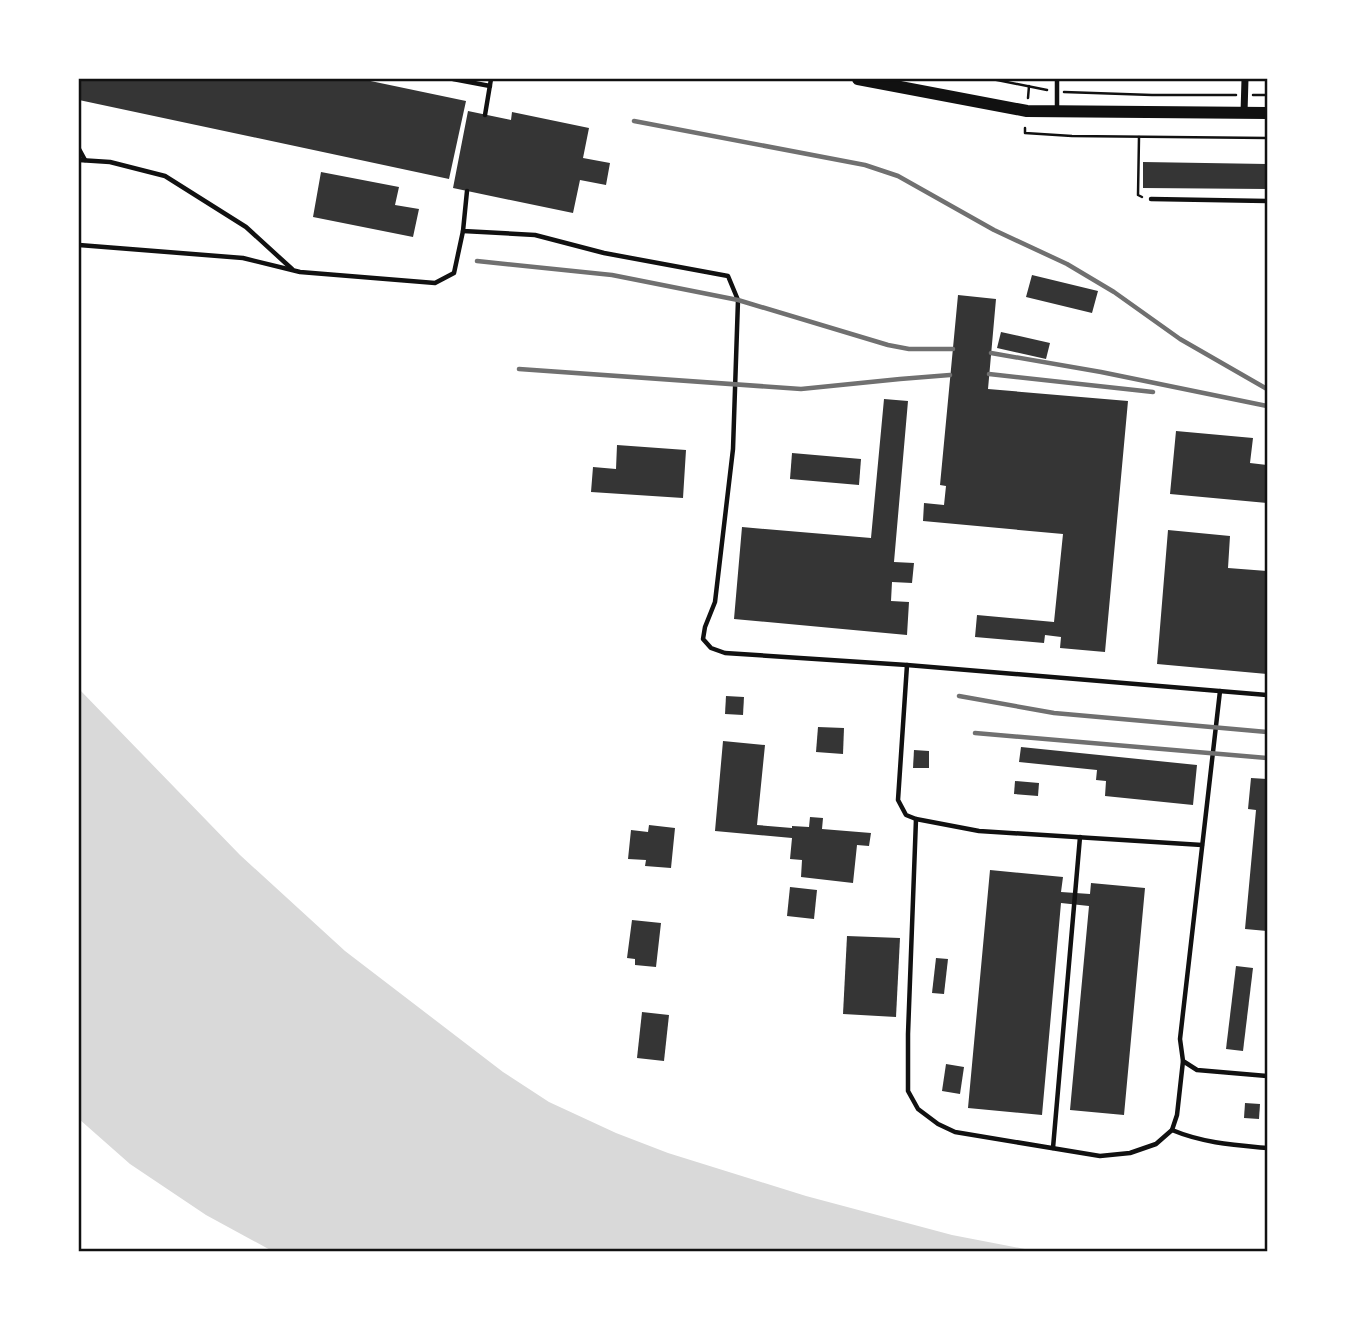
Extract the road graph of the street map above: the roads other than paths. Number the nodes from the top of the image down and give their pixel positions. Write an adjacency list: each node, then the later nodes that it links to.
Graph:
1 (453, 79): 6 (lane)
2 (491, 79): 6 (lane)
3 (858, 79): 7 (main road)
4 (1057, 79): 7 (lane)
5 (1245, 79): 8 (street)
6 (490, 86): 10 (lane)
7 (1057, 111): 8 (main road)
8 (1244, 113): 9 (main road)
9 (1267, 114)
10 (485, 115)
11 (79, 149): 12 (lane)
12 (82, 160): 18 (lane)
13 (467, 191): 16 (lane)
14 (1151, 199): 15 (lane)
15 (1267, 201)
16 (464, 231): 18 (lane); 19 (lane)
17 (79, 245): 18 (lane)
18 (293, 270)
19 (907, 665): 20 (lane); 22 (lane)
20 (1220, 691): 21 (lane); 24 (lane)
21 (1267, 695)
22 (916, 819): 23 (lane); 28 (lane)
23 (1080, 837): 24 (lane); 28 (lane)
24 (1202, 845): 25 (lane)
25 (1183, 1061): 26 (lane); 27 (lane)
26 (1267, 1076)
27 (1172, 1130): 28 (lane); 29 (lane)
28 (1054, 1148)
29 (1267, 1148)

